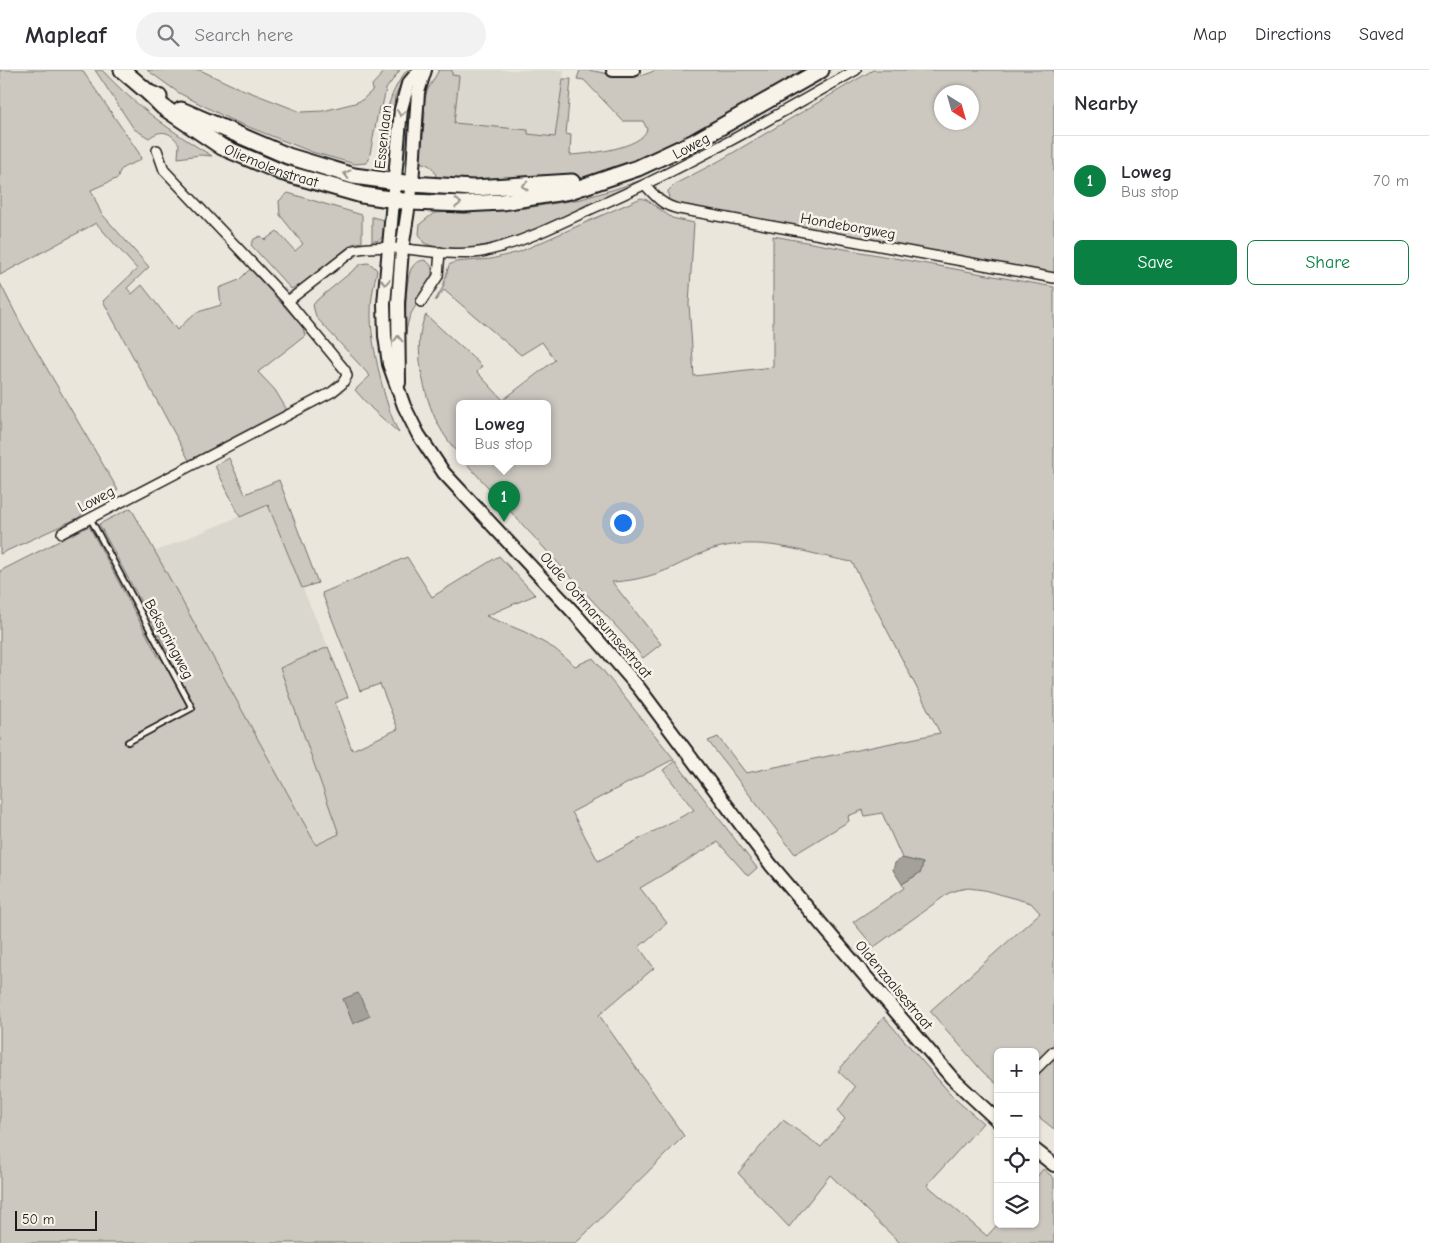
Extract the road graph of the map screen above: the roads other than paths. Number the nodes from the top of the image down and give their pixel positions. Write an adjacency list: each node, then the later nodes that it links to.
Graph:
1 (122, 70): 8 (main road, Oliemolenstraat)
2 (420, 70): 10 (main road, Essenlaan, one-way to 10)
3 (425, 70): 12 (main road, Essenlaan)
4 (613, 70): 5 (main road)
5 (633, 70)
6 (821, 70): 11 (main road, Oliemolenstraat)
7 (856, 70): 13 (street, Loweg)
8 (150, 93): 10 (main road, Oliemolenstraat, one-way to 8); 14 (main road, Oliemolenstraat)
9 (157, 150): 20 (street)
10 (395, 182): 12 (main road, Oliemolenstraat); 14 (main road, Oude Ootmarsumsestraat)
11 (591, 183): 12 (main road, Oliemolenstraat, one-way to 12); 15 (main road, Oliemolenstraat, one-way to 11)
12 (412, 184): 15 (main road, Oude Ootmarsumsestraat)
13 (646, 186): 18 (street, Loweg); 19 (street, Hondeborgweg)
14 (392, 199): 15 (main road, Oliemolenstraat); 16 (main road, Oude Ootmarsumsestraat)
15 (410, 202): 17 (main road, Oude Ootmarsumsestraat)
16 (388, 247): 17 (street, Loweg); 20 (street, Loweg); 22 (main road, Oude Ootmarsumsestraat, one-way to 22)
17 (402, 249): 18 (street, Loweg); 22 (main road, Oude Ootmarsumsestraat, one-way to 17)
18 (440, 252): 21 (street)
19 (1054, 278)
20 (288, 301): 23 (street, Loweg)
21 (421, 302)
22 (399, 388): 26 (main road, Oude Ootmarsumsestraat)
23 (90, 518): 24 (street, Loweg); 25 (lane, Bekspringweg)
24 (62, 533)
25 (128, 742)
26 (771, 866): 29 (main road, Oldenzaalsestraat)
27 (1054, 1051): 28 (street)
28 (1039, 1066)
29 (994, 1113)
30 (1039, 1153): 31 (main road)
31 (1054, 1165)

